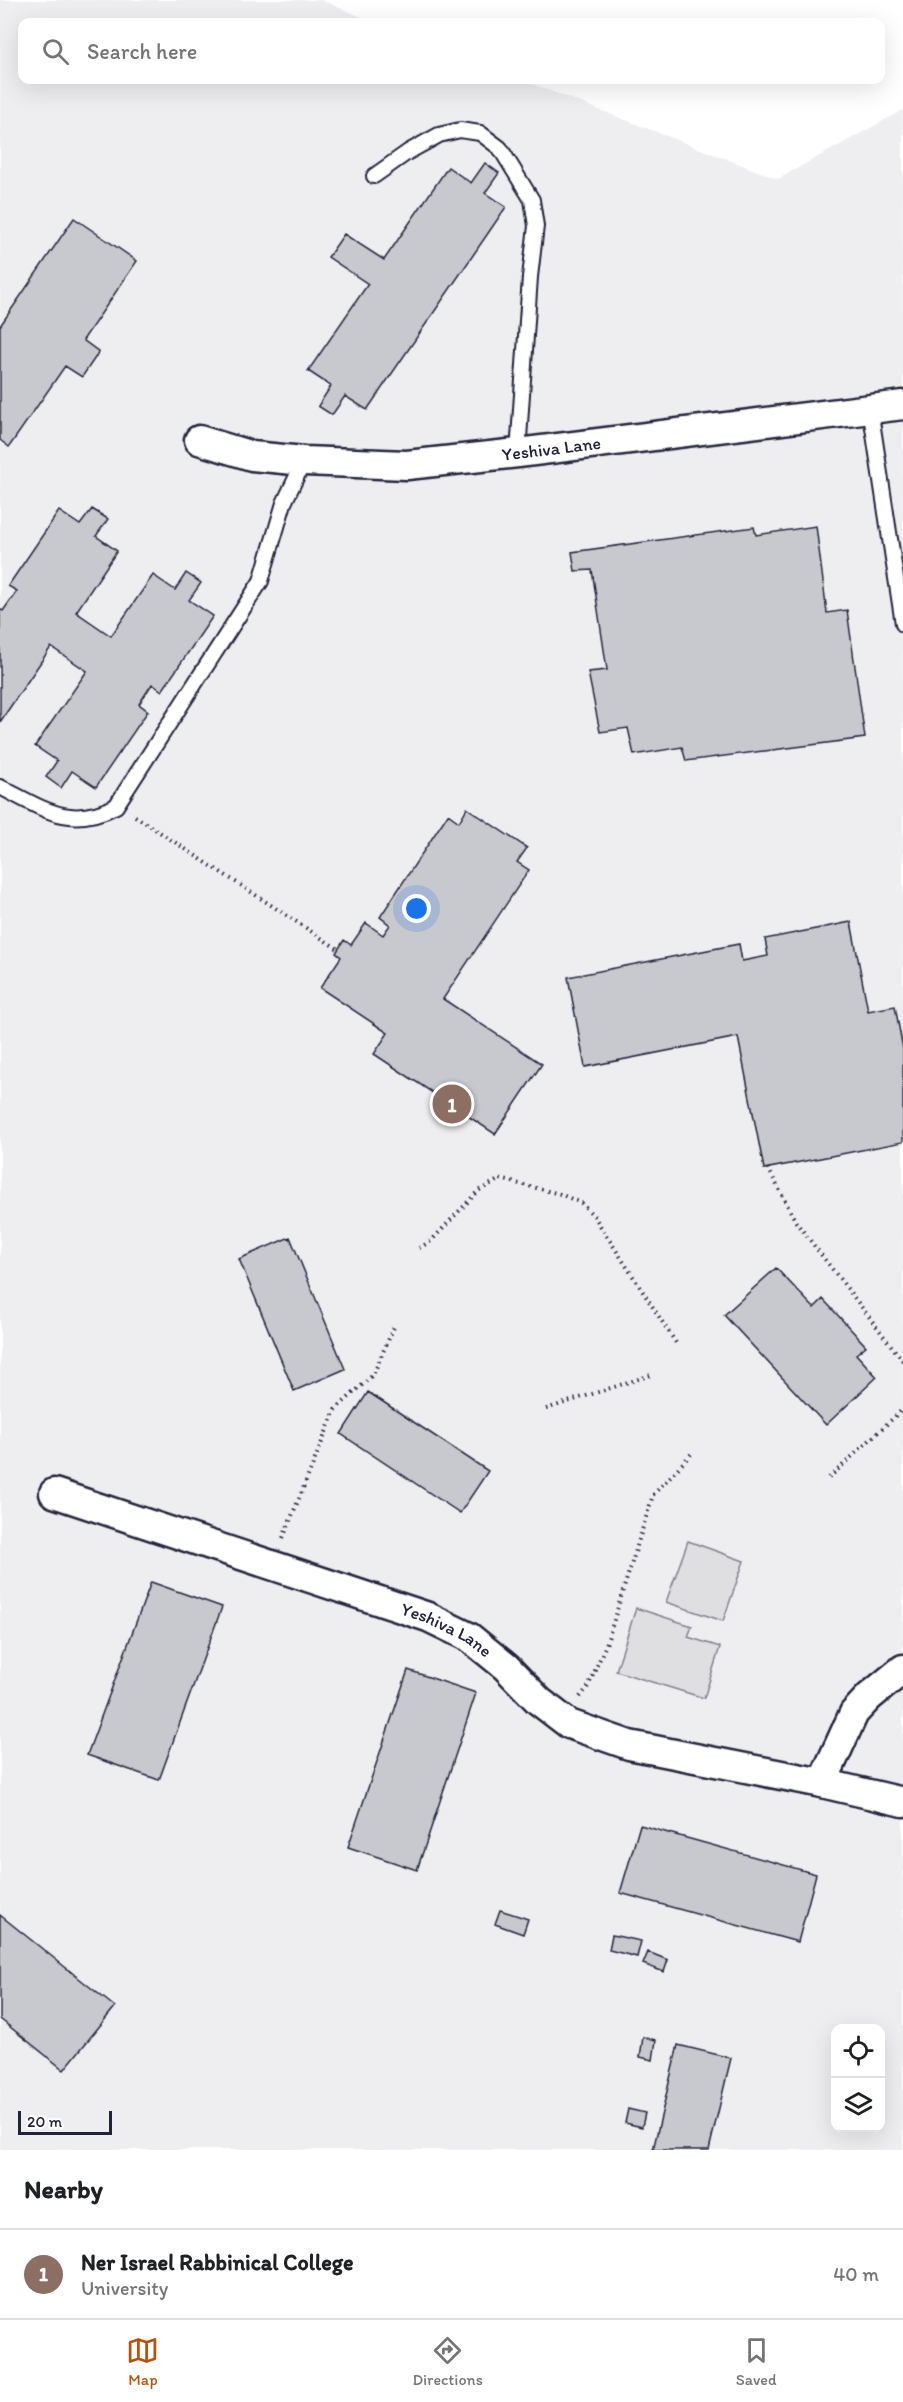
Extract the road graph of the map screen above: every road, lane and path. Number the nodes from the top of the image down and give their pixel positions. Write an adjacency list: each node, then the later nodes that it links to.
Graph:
1 (374, 176): 5 (lane)
2 (903, 405): 3 (street, Yeshiva Lane)
3 (870, 408): 5 (street, Yeshiva Lane); 7 (lane)
4 (198, 440): 6 (street, Yeshiva Lane)
5 (518, 453): 6 (street, Yeshiva Lane)
6 (304, 461): 9 (lane)
7 (903, 624)
8 (0, 787): 9 (lane)
9 (117, 804): 10 (path)
10 (338, 949)
11 (768, 1168): 15 (path)
12 (420, 1248): 14 (path)
13 (394, 1327): 22 (path)
14 (676, 1343)
15 (903, 1361)
16 (654, 1374): 17 (path)
17 (546, 1409)
18 (903, 1409): 20 (path)
19 (693, 1452): 24 (path)
20 (829, 1478)
21 (54, 1493): 22 (street, Yeshiva Lane)
22 (272, 1563): 24 (street, Yeshiva Lane)
23 (903, 1669): 25 (street)
24 (564, 1720): 25 (street, Yeshiva Lane)
25 (822, 1783): 26 (street, Yeshiva Lane)
26 (903, 1802)

